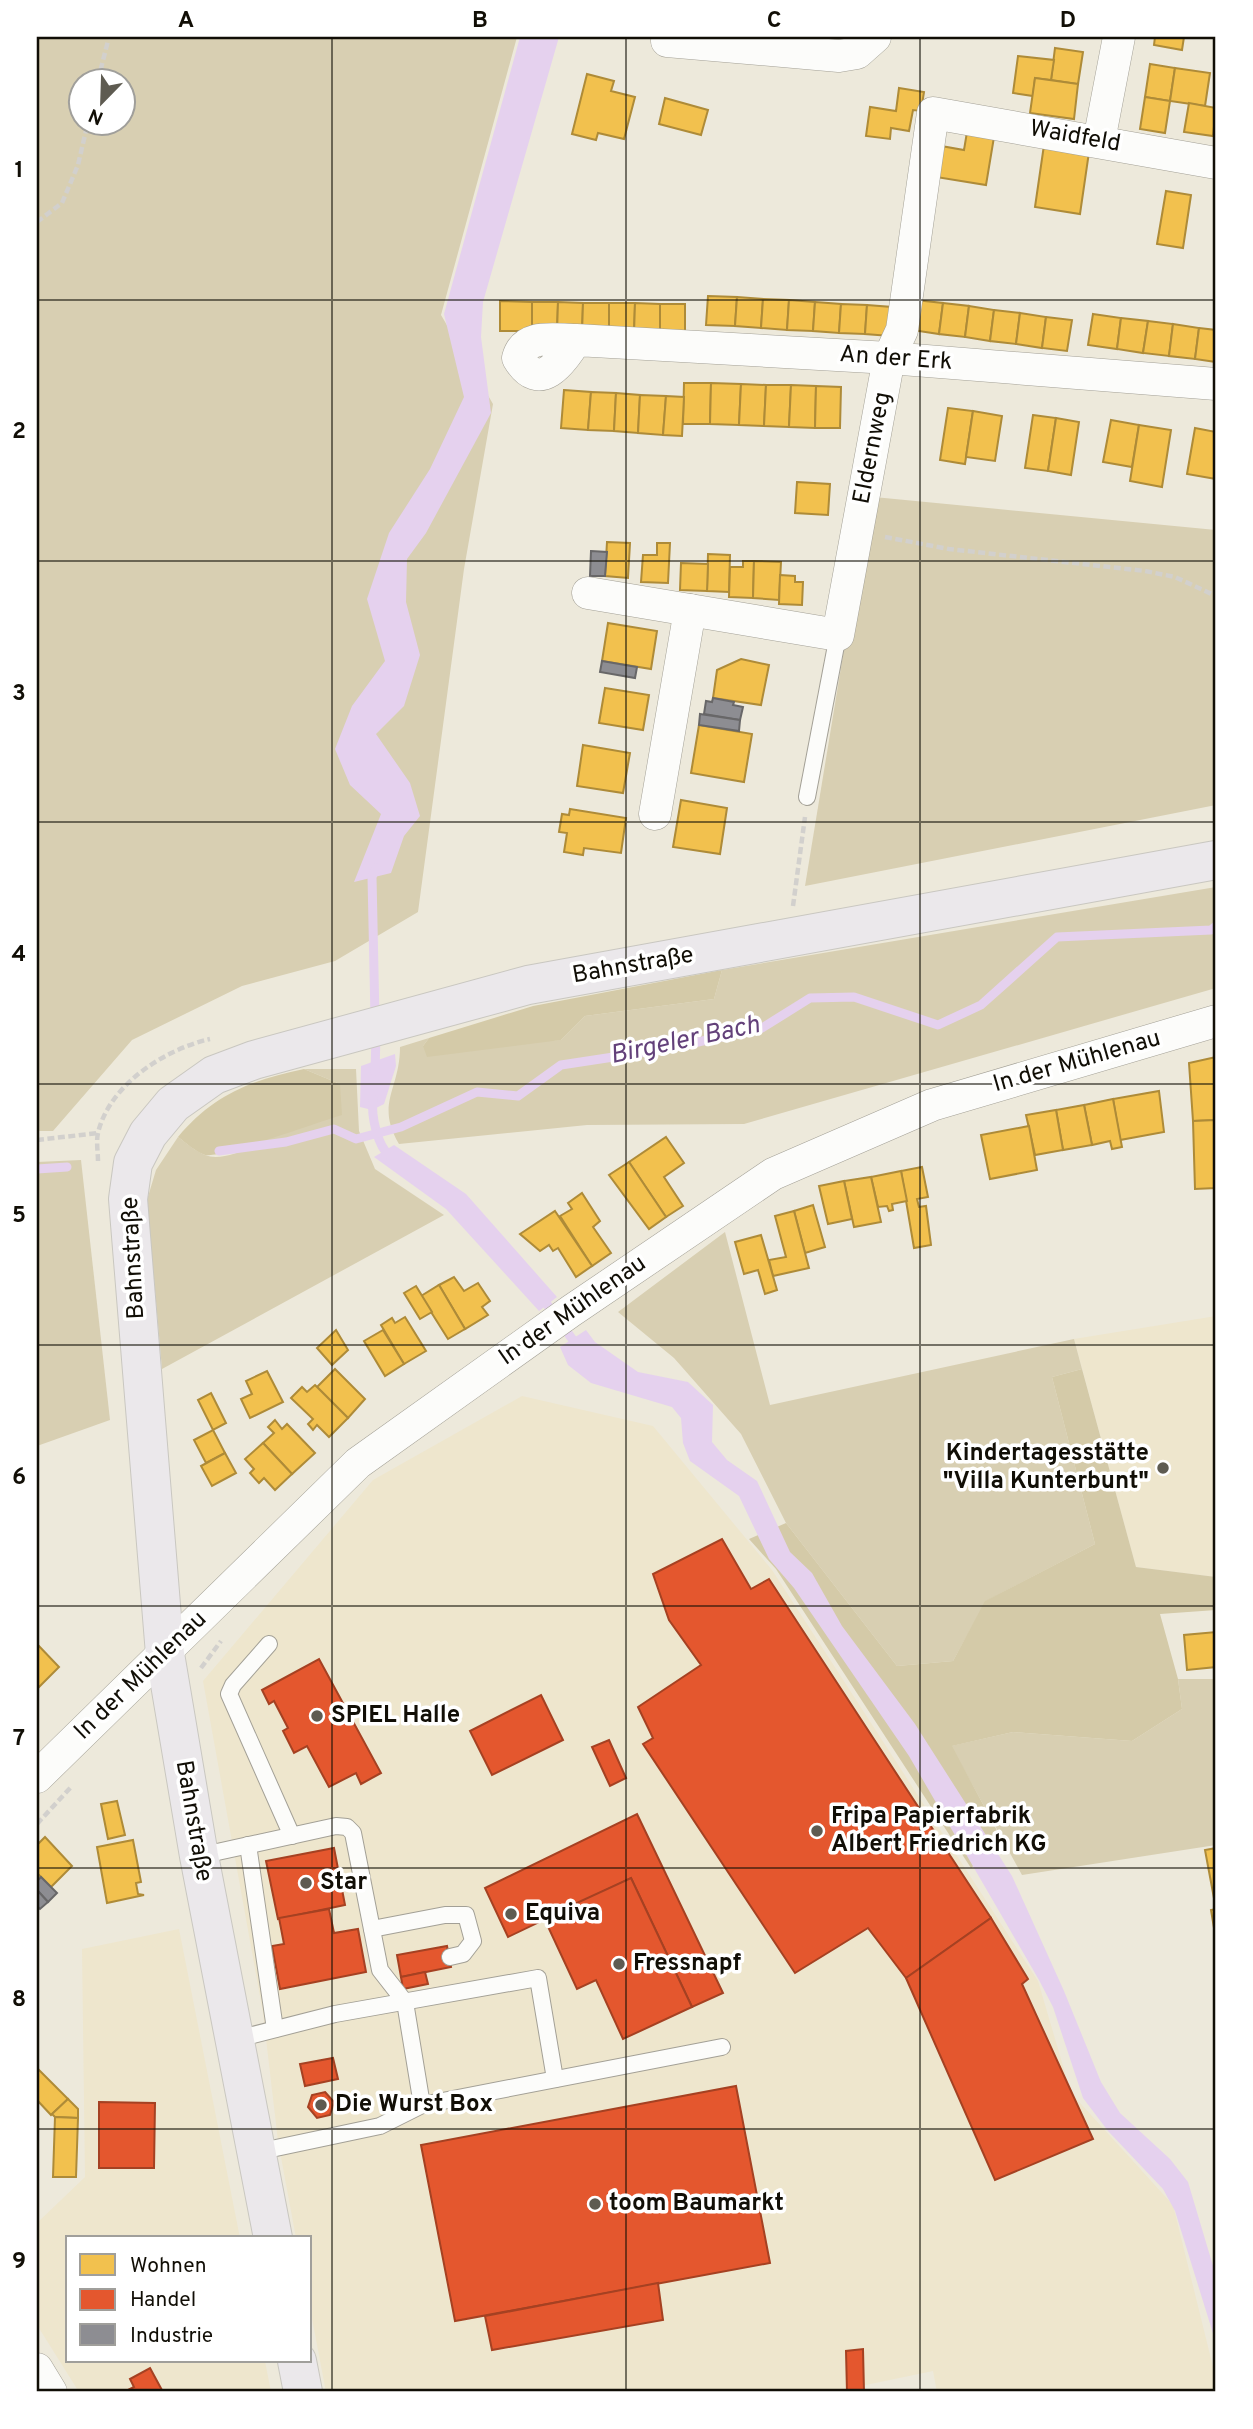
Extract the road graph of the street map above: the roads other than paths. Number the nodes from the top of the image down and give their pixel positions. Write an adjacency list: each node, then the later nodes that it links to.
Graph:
1 (875, 37): 3 (street)
2 (1119, 37): 5 (street)
3 (667, 41)
4 (933, 113): 5 (street, Waidfeld); 8 (street, Eldernweg)
5 (1100, 141): 6 (street, Waidfeld)
6 (1216, 163)
7 (576, 340): 8 (street, An der Erk)
8 (889, 358): 9 (street, An der Erk); 12 (street, Eldernweg)
9 (1216, 384)
10 (588, 593): 11 (street)
11 (690, 610): 12 (street); 14 (street)
12 (838, 635): 13 (lane)
13 (807, 797)
14 (655, 814)
15 (1216, 860): 18 (main road, Bahnstraße)
16 (1216, 1021): 18 (street, In der Mühlenau)
17 (269, 1644): 20 (lane)
18 (166, 1654): 19 (street, In der Mühlenau); 22 (main road, Bahnstraße)
19 (37, 1777)
20 (292, 1836): 21 (lane); 23 (lane)
21 (248, 1845): 22 (lane); 28 (lane)
22 (199, 1856): 29 (main road, Bahnstraße)
23 (372, 1929): 24 (lane); 26 (lane)
24 (450, 1956)
25 (397, 1967): 26 (lane)
26 (380, 1970): 27 (lane)
27 (405, 2002): 28 (lane); 31 (lane); 32 (lane)
28 (275, 2029): 29 (lane)
29 (233, 2040): 33 (main road, Bahnstraße)
30 (722, 2047): 31 (lane)
31 (555, 2079): 32 (lane)
32 (422, 2105): 33 (lane)
33 (257, 2152): 34 (main road, Bahnstraße)
34 (273, 2236)
35 (297, 2362): 38 (main road)
36 (37, 2369): 37 (street)
37 (51, 2392)
38 (303, 2392)

